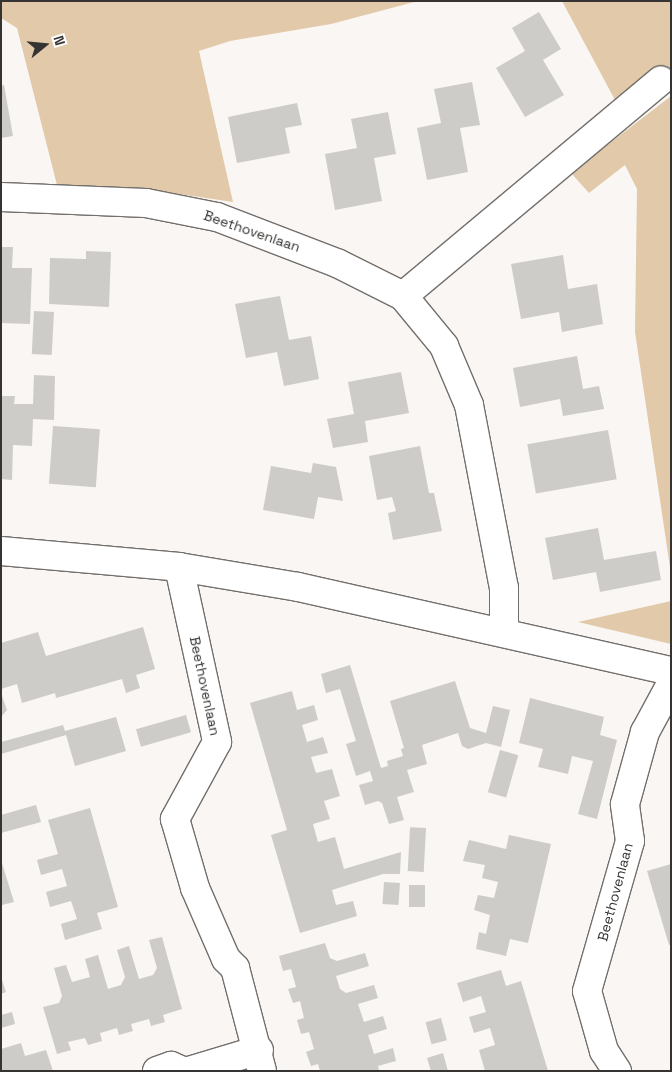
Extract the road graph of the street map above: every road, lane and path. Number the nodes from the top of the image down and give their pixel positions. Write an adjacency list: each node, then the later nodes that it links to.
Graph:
1 (661, 80): 3 (street)
2 (1, 197): 3 (street, Beethovenlaan)
3 (403, 296): 6 (street, Beethovenlaan)
4 (1, 551): 5 (street)
5 (179, 567): 6 (street); 9 (street, Beethovenlaan)
6 (504, 632): 7 (street)
7 (671, 671)
8 (671, 684): 11 (street, Beethovenlaan)
9 (260, 1060): 10 (street, Beethovenlaan)
10 (175, 1070)
11 (617, 1071)

